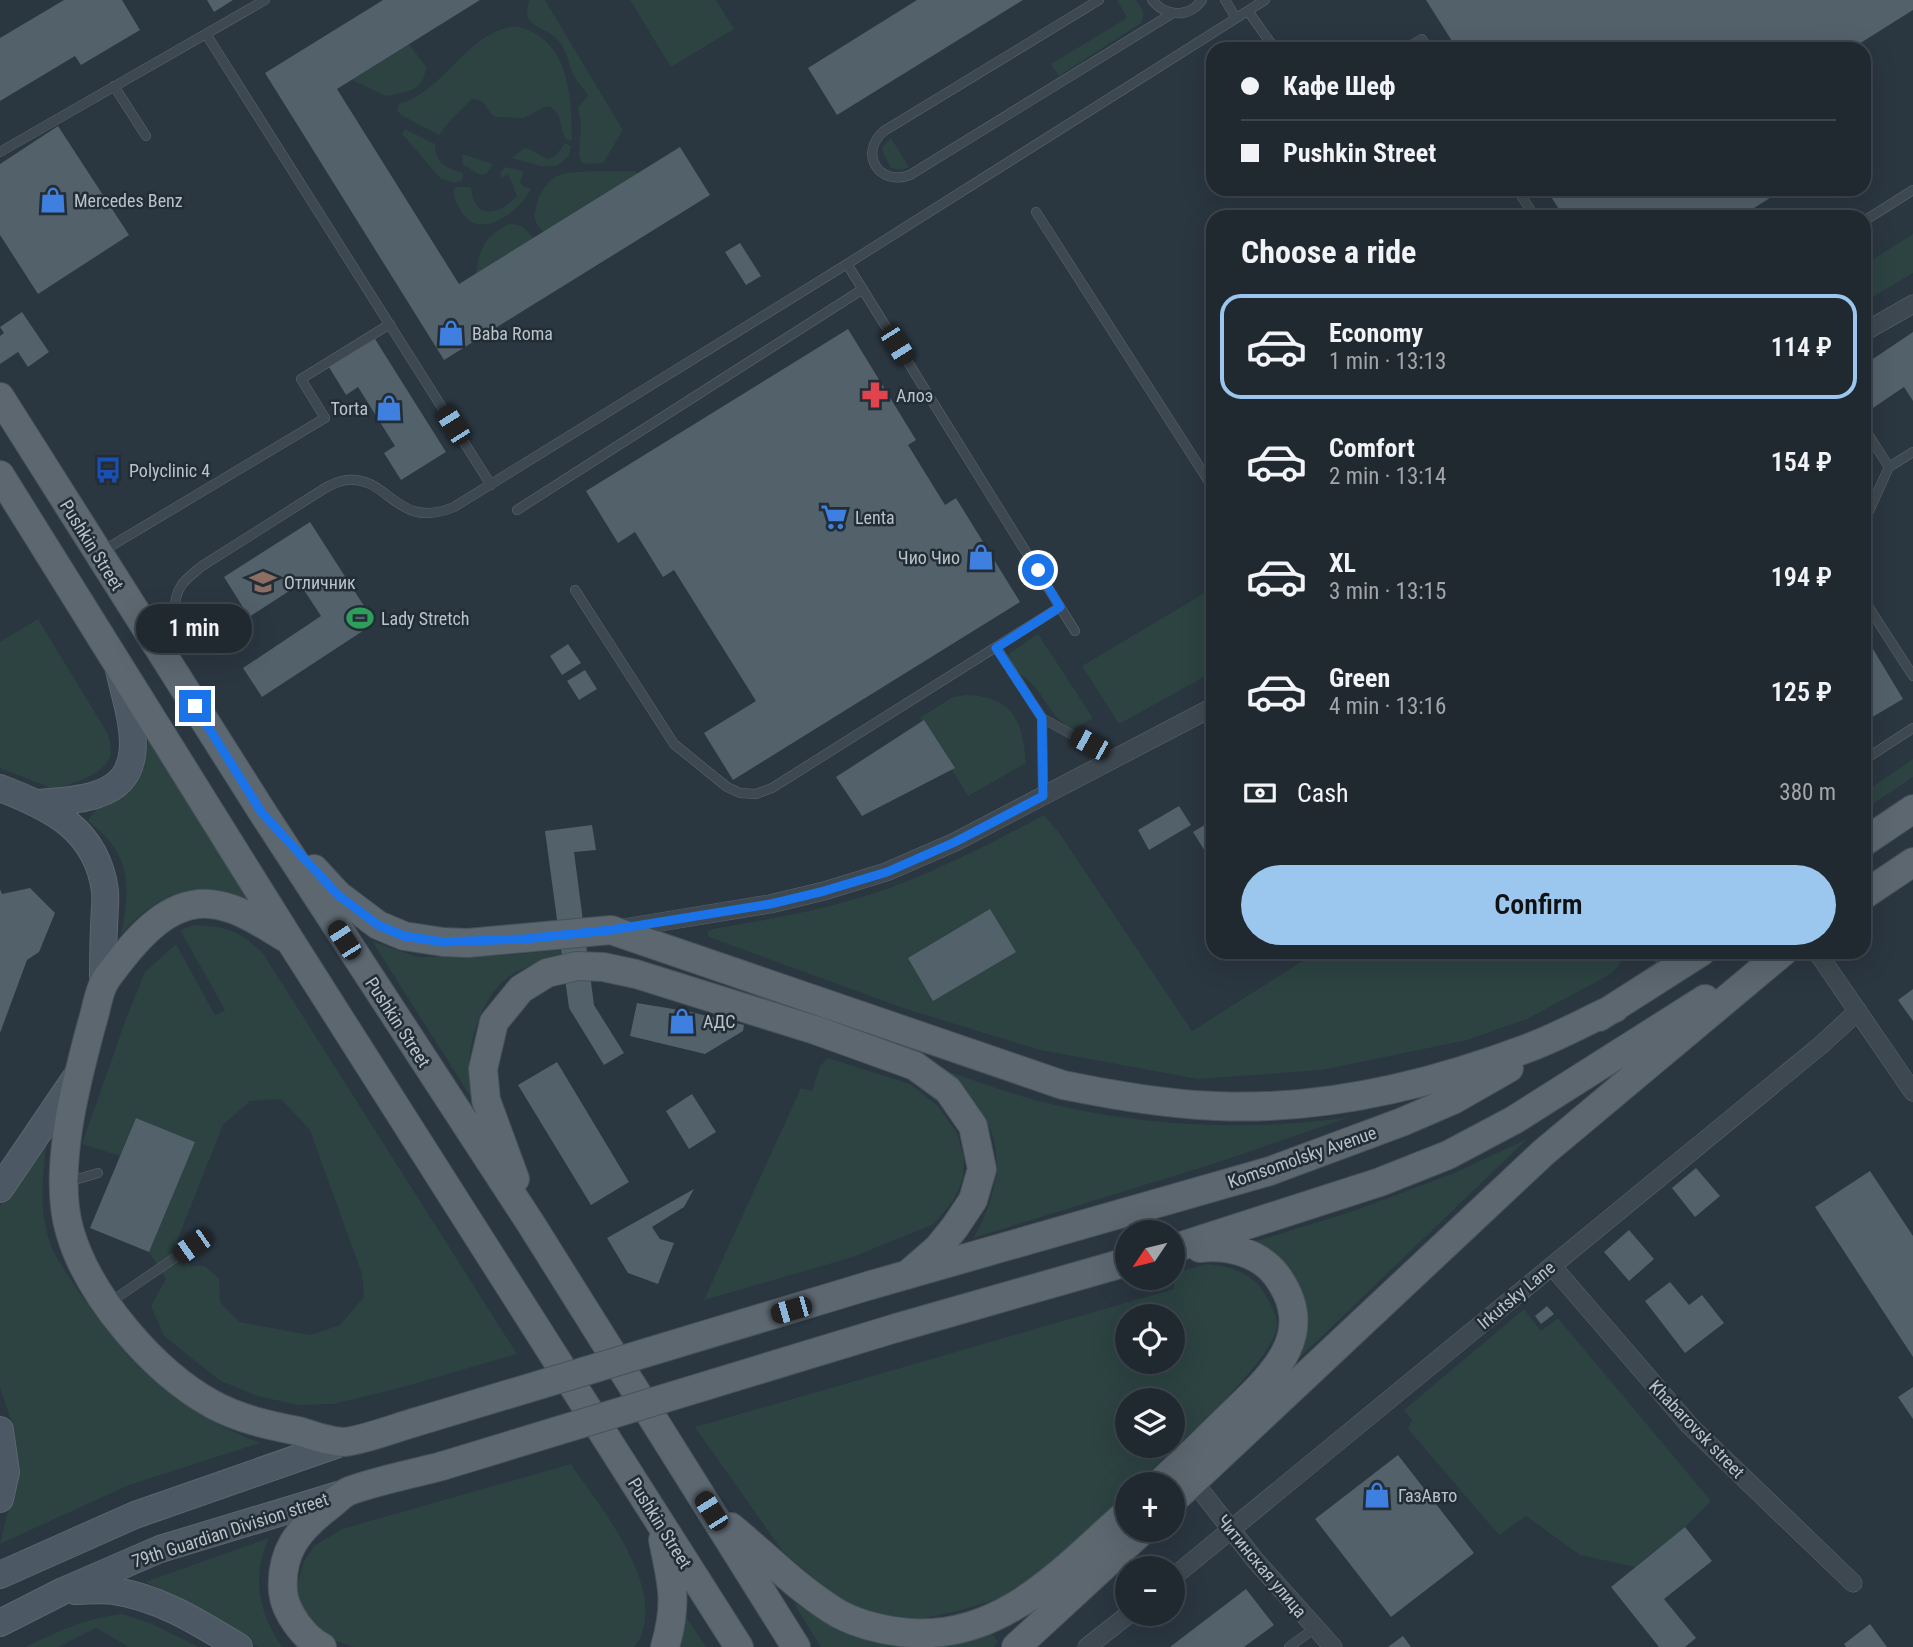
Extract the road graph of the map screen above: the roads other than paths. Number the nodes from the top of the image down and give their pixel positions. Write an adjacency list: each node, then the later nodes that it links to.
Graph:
1 (265, 0): 10 (lane)
2 (1099, 0): 8 (lane)
3 (1153, 0): 8 (lane)
4 (1202, 0): 8 (lane)
5 (1225, 0): 9 (lane)
6 (1265, 0): 7 (lane)
7 (1248, 11): 9 (lane); 11 (lane)
8 (1173, 13)
9 (1236, 18): 18 (lane)
10 (206, 34): 12 (lane); 21 (lane)
11 (1270, 42)
12 (114, 86): 13 (lane); 14 (lane)
13 (146, 136)
14 (0, 152)
15 (1913, 190): 17 (lane)
16 (1036, 212): 28 (lane)
17 (1871, 217)
18 (847, 264): 19 (lane); 29 (lane)
19 (863, 289): 31 (lane); 34 (lane)
20 (1913, 304): 22 (street)
21 (390, 324): 29 (lane); 32 (lane)
22 (1871, 328)
23 (0, 397): 32 (main road, Pushkin Street)
24 (1871, 439): 26 (lane)
25 (1913, 452): 26 (lane)
26 (1889, 467): 30 (lane)
27 (0, 475): 38 (main road, Pushkin Street)
28 (1206, 477)
29 (491, 485): 39 (lane)
30 (1871, 507)
31 (517, 510)
32 (98, 554): 39 (main road, Pushkin Street)
33 (575, 590): 37 (lane)
34 (1060, 607): 36 (lane); 37 (lane)
35 (1871, 611): 40 (lane)
36 (1075, 631)
37 (996, 648): 42 (lane)
38 (117, 663): 48 (main road); 55 (main road, Pushkin Street)
39 (172, 671): 50 (main road, Pushkin Street)
40 (1913, 676)
41 (1206, 711): 45 (street)
42 (1042, 718): 45 (lane); 47 (lane)
43 (1913, 728): 44 (lane)
44 (1871, 755)
45 (1115, 758): 47 (street)
46 (0, 788): 48 (main road)
47 (1043, 796): 54 (street)
48 (39, 803): 60 (main road)
49 (1913, 809): 51 (main road)
50 (262, 813): 54 (main road); 68 (main road, Pushkin Street)
51 (1871, 837)
52 (1913, 862): 53 (main road)
53 (1871, 890)
54 (611, 930): 61 (main road)
55 (291, 942): 60 (main road); 83 (main road, Pushkin Street)
56 (1770, 959): 70 (main road)
57 (1773, 959): 78 (main road)
58 (1822, 959): 62 (street)
59 (1662, 963): 61 (main road, Komsomolsky Avenue)
60 (103, 983): 63 (main road)
61 (1615, 1008): 74 (main road, Komsomolsky Avenue)
62 (1858, 1011): 64 (street); 73 (street, Irkutsky Lane)
63 (79, 1073): 66 (main road); 67 (main road)
64 (1913, 1092)
65 (98, 1173): 66 (lane)
66 (63, 1183): 75 (main road)
67 (0, 1189)
68 (531, 1224): 74 (main road); 82 (main road, Pushkin Street)
69 (192, 1246): 75 (lane)
70 (1185, 1246)
71 (1185, 1249): 78 (main road)
72 (1115, 1265): 80 (main road, bridge)
73 (1552, 1266): 85 (street, Irkutsky Lane); 89 (street, Khabarovsk street)
74 (906, 1275): 77 (main road, Komsomolsky Avenue, bridge)
75 (107, 1304): 77 (main road)
76 (0, 1430): 81 (main road)
77 (344, 1442): 88 (main road)
78 (1187, 1474): 79 (main road); 85 (street, Читинская улица)
79 (1185, 1478)
80 (347, 1492): 90 (main road, 79th Guardian Division street); 95 (main road)
81 (0, 1499)
82 (711, 1511): 84 (main road); 98 (main road, Pushkin Street)
83 (660, 1524): 96 (main road); 97 (main road, Pushkin Street)
84 (1115, 1524)
85 (1231, 1531): 87 (street, Irkutsky Lane); 93 (street, Читинская улица)
86 (1130, 1542): 99 (main road)
87 (1185, 1568)
88 (0, 1575)
89 (1853, 1583)
90 (63, 1591): 91 (main road, 79th Guardian Division street); 94 (main road)
91 (0, 1623)
92 (1115, 1625): 100 (street)
93 (1315, 1628): 101 (lane); 102 (street, Читинская улица)
94 (239, 1647)
95 (322, 1647)
96 (665, 1647)
97 (739, 1647)
98 (796, 1647)
99 (1016, 1647)
100 (1087, 1647)
101 (1289, 1647)
102 (1333, 1647)

